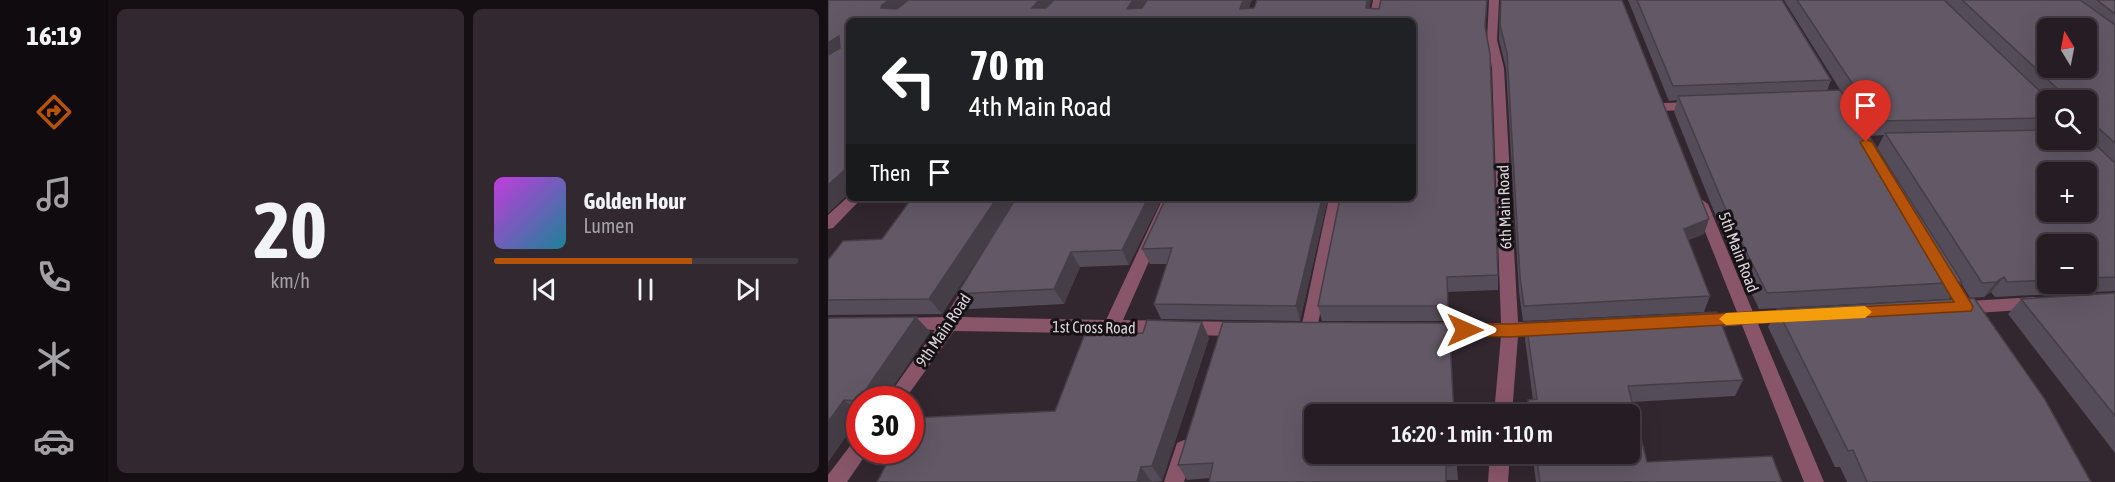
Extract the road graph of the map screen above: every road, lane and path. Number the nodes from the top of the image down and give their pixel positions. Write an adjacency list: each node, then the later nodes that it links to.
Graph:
1 (1378, 0): 3 (street)
2 (1494, 0): 28 (street, 6th Main Road)
3 (1375, 18)
4 (1711, 105): 5 (street)
5 (1664, 107)
6 (1694, 185): 17 (street, 5th Main Road)
7 (852, 201): 10 (street)
8 (1169, 201): 22 (street)
9 (1336, 201): 26 (street)
10 (828, 224)
11 (1936, 259): 14 (street)
12 (979, 275): 20 (street, 9th Main Road)
13 (2046, 303): 14 (street)
14 (1965, 307): 15 (street); 21 (street)
15 (1942, 308)
16 (1804, 315): 17 (street)
17 (1746, 318): 18 (street); 38 (street, 5th Main Road)
18 (1687, 321)
19 (884, 323): 20 (street, 1st Cross Road)
20 (950, 323): 22 (street, 1st Cross Road); 30 (street, 9th Main Road)
21 (1978, 327)
22 (1111, 328): 24 (street, 1st Cross Road)
23 (1569, 328): 28 (street)
24 (1222, 329): 25 (street, 1st Cross Road); 29 (street)
25 (1255, 329)
26 (1287, 329)
27 (1415, 330): 28 (street)
28 (1510, 331): 31 (street, 6th Main Road)
29 (1215, 351)
30 (904, 386)
31 (1504, 404)
32 (1191, 427): 36 (street)
33 (848, 464): 35 (street)
34 (1499, 464): 37 (street)
35 (835, 482)
36 (1174, 482)
37 (1498, 482)
38 (1814, 482)

